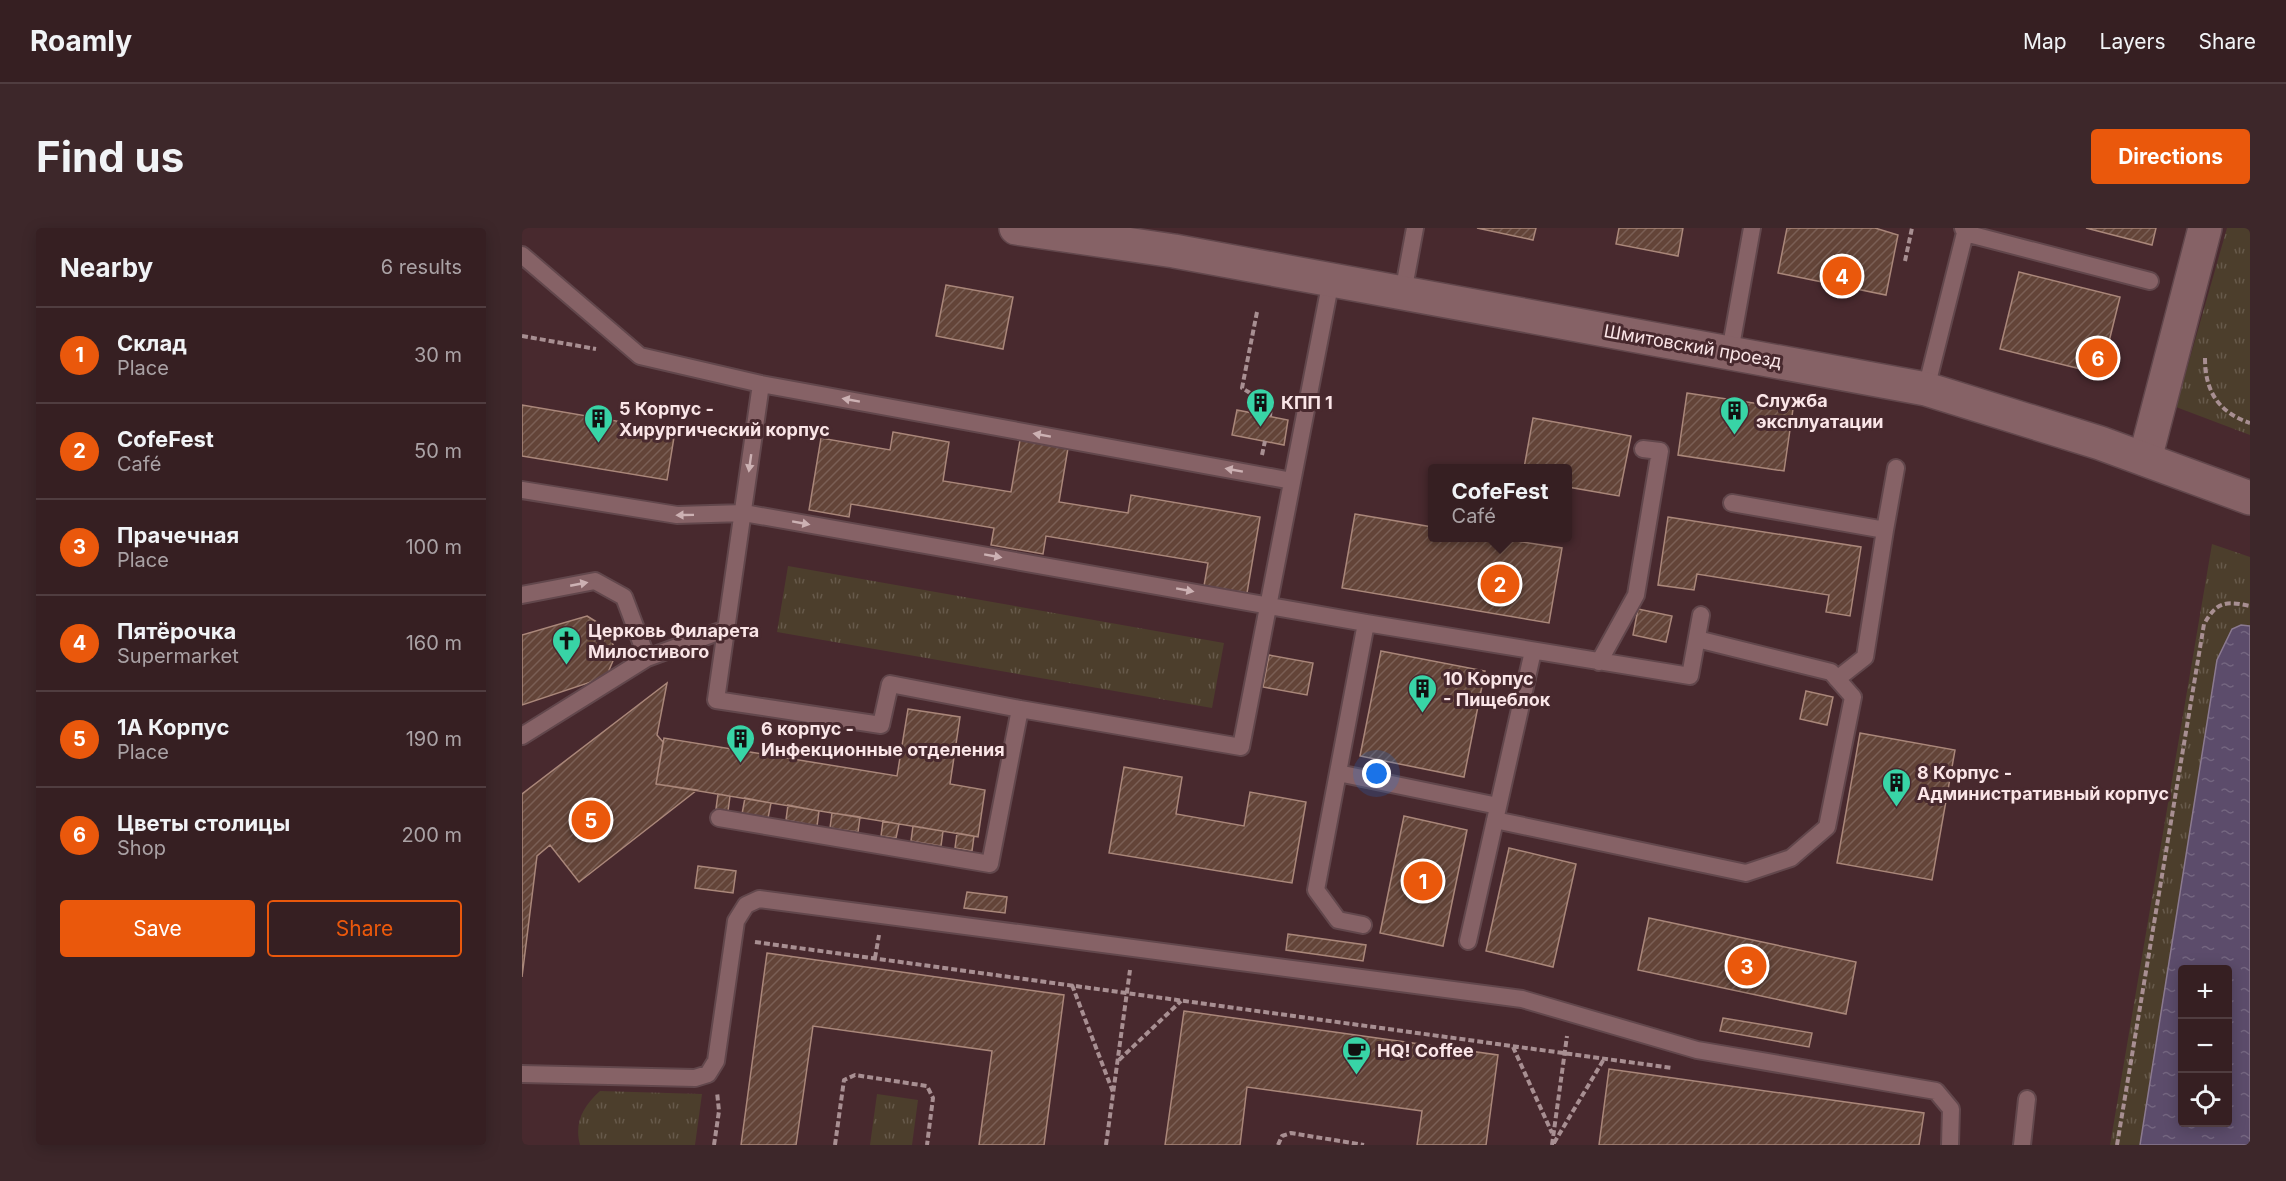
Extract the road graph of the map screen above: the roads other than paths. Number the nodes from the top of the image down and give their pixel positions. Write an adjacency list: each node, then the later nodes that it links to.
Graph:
1 (1016, 228): 7 (main road, Шмитовский проезд)
2 (1069, 228): 7 (main road, Шмитовский проезд)
3 (1415, 228): 11 (lane)
4 (1752, 228): 12 (lane)
5 (2205, 228): 16 (main road)
6 (1964, 231): 10 (lane); 14 (lane)
7 (1124, 235): 9 (main road, Шмитовский проезд)
8 (522, 255): 13 (lane)
9 (1331, 280): 11 (main road, Шмитовский проезд); 18 (lane)
10 (2150, 281)
11 (1402, 293): 12 (main road, Шмитовский проезд)
12 (1730, 352): 14 (main road, Шмитовский проезд)
13 (761, 384): 18 (lane, one-way to 13); 22 (lane, one-way to 22)
14 (1926, 389): 16 (main road, Шмитовский проезд)
15 (1643, 449): 32 (lane)
16 (2145, 459): 20 (main road, Шмитовский проезд)
17 (1896, 468): 23 (lane)
18 (1292, 481): 25 (lane)
19 (522, 490): 22 (lane, one-way to 19)
20 (2250, 498)
21 (1732, 502): 23 (lane)
22 (744, 513): 25 (lane, one-way to 25); 28 (lane)
23 (1885, 530): 33 (lane)
24 (522, 595): 31 (lane, one-way to 31)
25 (1268, 604): 27 (lane); 34 (lane)
26 (1701, 615): 29 (lane)
27 (1366, 623): 30 (lane); 36 (lane)
28 (726, 629): 31 (lane); 34 (lane)
29 (1697, 639): 32 (lane); 33 (lane)
30 (1533, 651): 32 (lane); 37 (lane)
31 (647, 658): 35 (lane)
32 (1599, 662)
33 (1837, 679): 37 (lane)
34 (1020, 709): 38 (lane)
35 (522, 736)
36 (1338, 773): 37 (lane); 39 (lane)
37 (1497, 813): 40 (lane)
38 (719, 818)
39 (1363, 925)
40 (1468, 941)
41 (522, 1074): 43 (lane)
42 (2027, 1100): 44 (lane)
43 (1950, 1145)
44 (2022, 1145)

